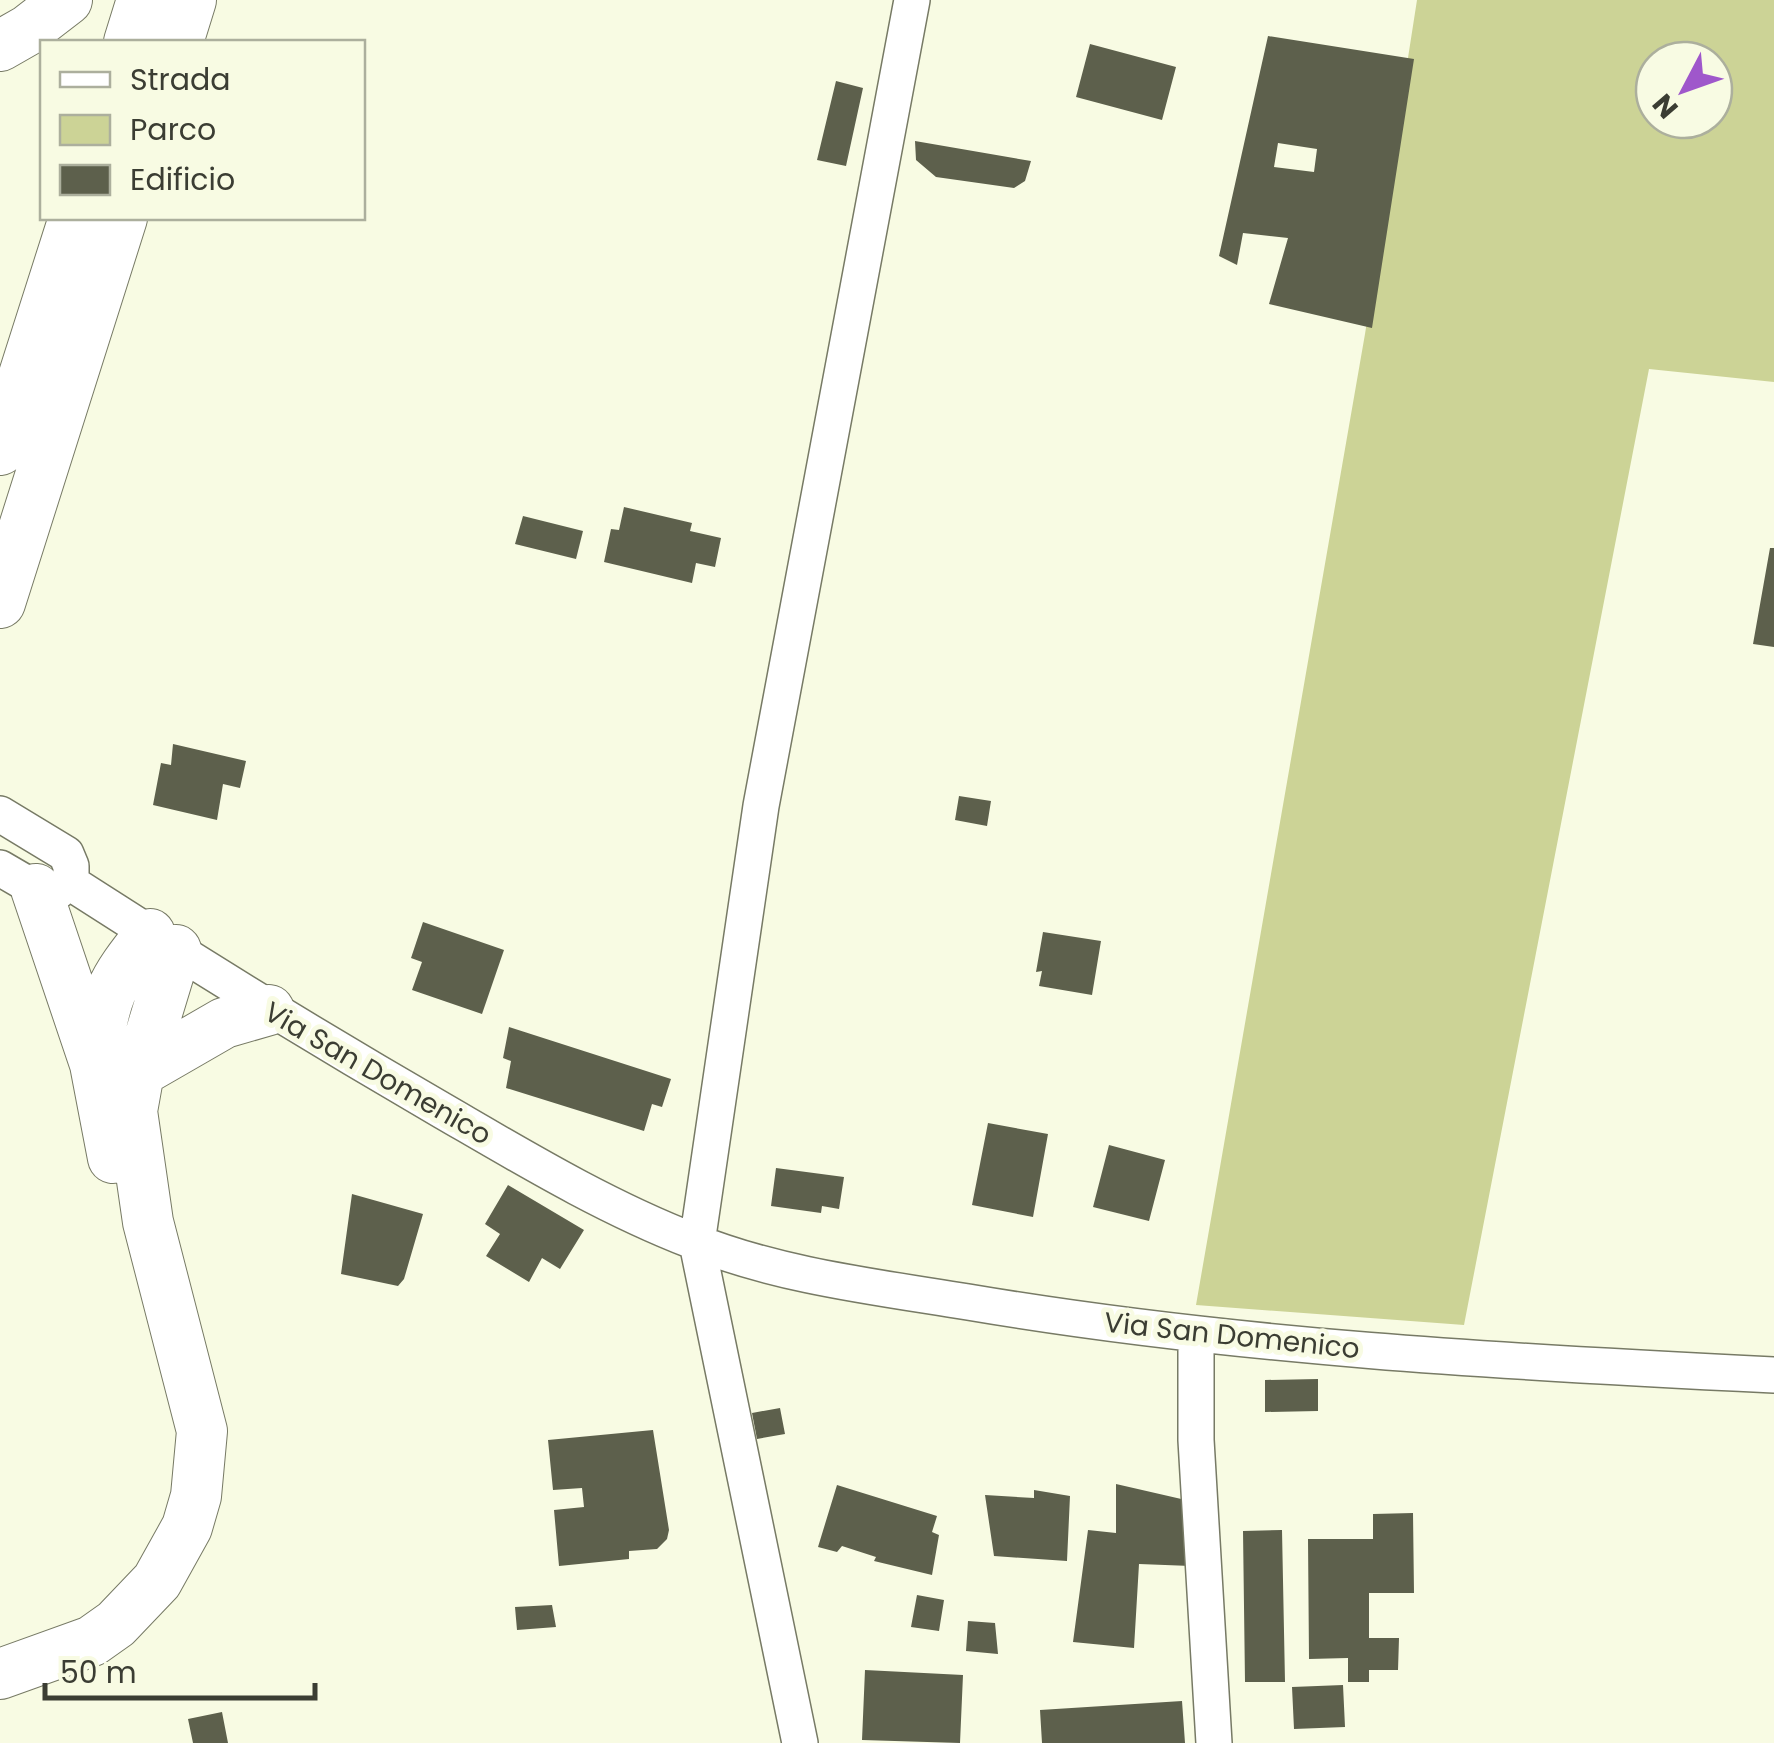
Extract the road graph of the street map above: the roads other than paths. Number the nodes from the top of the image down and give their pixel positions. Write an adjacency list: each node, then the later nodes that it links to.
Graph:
1 (67, 0): 7 (highway)
2 (142, 0): 5 (highway)
3 (192, 0): 6 (highway)
4 (912, 0): 17 (street)
5 (130, 40)
6 (179, 40)
7 (0, 46)
8 (73, 220): 10 (highway)
9 (121, 220): 11 (highway)
10 (0, 450)
11 (0, 603)
12 (0, 814): 13 (street, Via San Domenico)
13 (43, 873): 14 (street, Via San Domenico); 16 (highway)
14 (163, 942): 15 (street, Via San Domenico); 16 (highway)
15 (269, 1010): 16 (highway); 17 (street, Via San Domenico)
16 (117, 1068): 20 (highway)
17 (697, 1243): 18 (street, Via San Domenico); 21 (street)
18 (1196, 1334): 19 (street, Via San Domenico); 22 (street)
19 (1774, 1374)
20 (15, 1663)
21 (800, 1743)
22 (1214, 1743)

